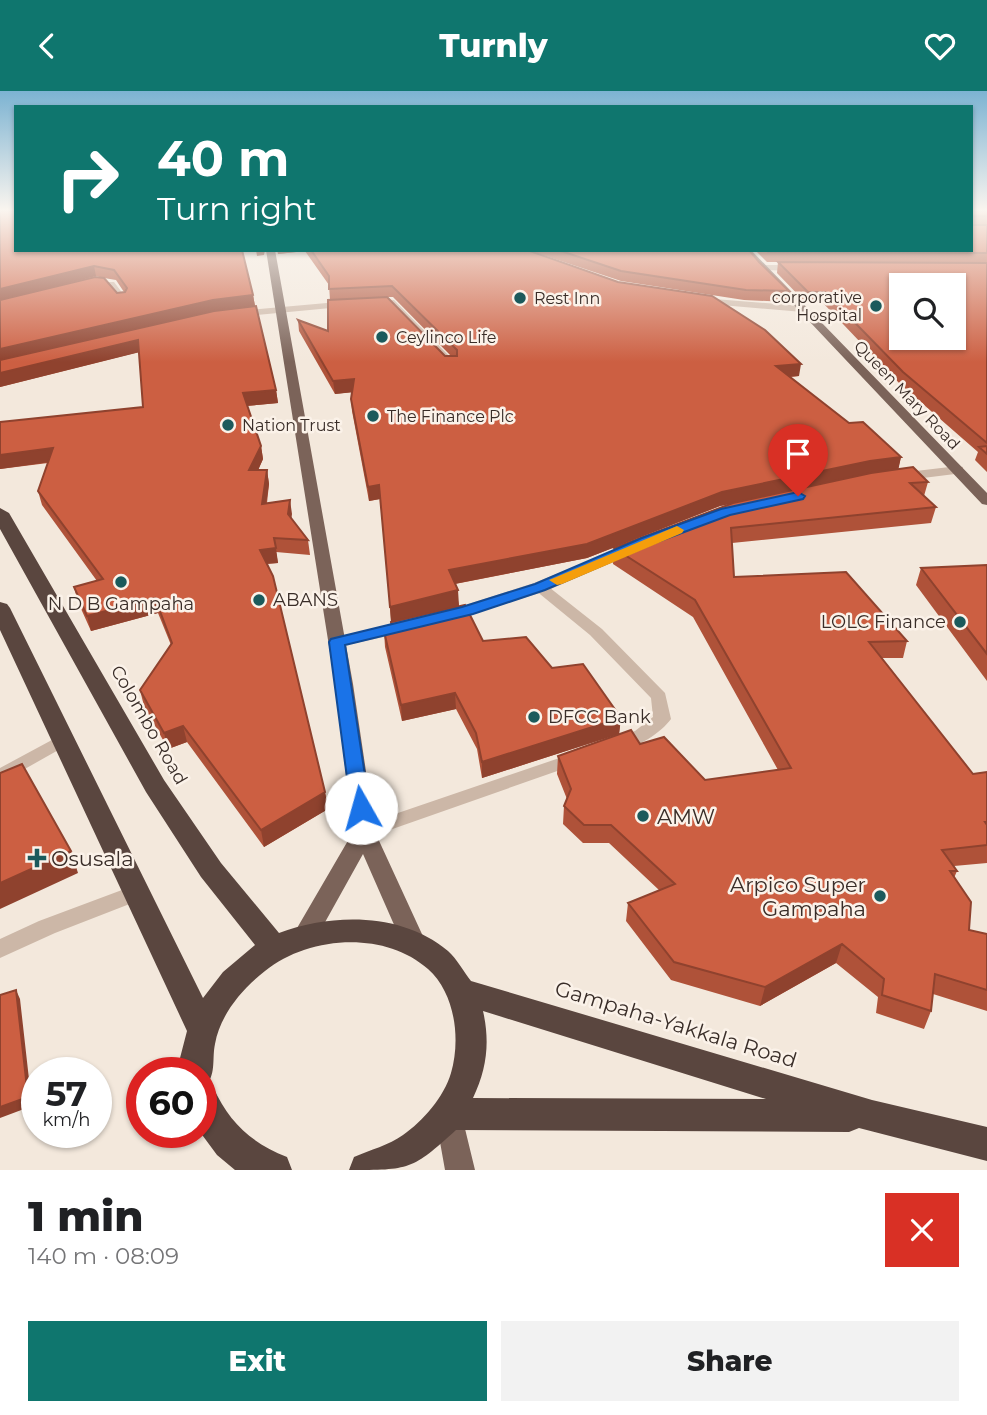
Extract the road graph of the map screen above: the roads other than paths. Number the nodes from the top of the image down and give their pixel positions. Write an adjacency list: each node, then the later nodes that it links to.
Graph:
1 (272, 261): 10 (main road)
2 (756, 261): 3 (main road, Queen Mary Road)
3 (762, 268): 4 (street); 11 (main road, Queen Mary Road)
4 (817, 268)
5 (72, 287): 6 (lane)
6 (122, 299)
7 (692, 300): 11 (street)
8 (357, 303): 10 (lane)
9 (369, 303): 13 (lane)
10 (282, 308): 12 (lane); 21 (main road)
11 (803, 309): 14 (main road, Queen Mary Road)
12 (228, 315)
13 (451, 364)
14 (958, 470): 15 (street); 16 (main road, Queen Mary Road)
15 (880, 480)
16 (987, 501)
17 (0, 513): 28 (highway, Colombo Road)
18 (647, 541): 19 (street)
19 (540, 587): 21 (street); 24 (lane)
20 (0, 608): 22 (highway)
21 (337, 642): 24 (main road)
22 (62, 740): 23 (lane); 25 (highway)
23 (0, 776)
24 (364, 832): 26 (main road); 27 (main road)
25 (138, 892): 29 (lane); 31 (highway)
26 (305, 935): 27 (highway); 28 (highway)
27 (415, 945): 30 (highway)
28 (274, 949): 31 (highway)
29 (0, 950)
30 (463, 992): 33 (highway); 34 (highway, Gampaha-Yakkala Road)
31 (202, 1030): 32 (highway)
32 (197, 1057)
33 (449, 1114): 34 (highway, Gampaha-Yakkala Road); 38 (highway); 39 (main road)
34 (872, 1116): 36 (highway, Gampaha-Yakkala Road)
35 (217, 1130): 37 (highway)
36 (987, 1144)
37 (266, 1169)
38 (367, 1170)
39 (460, 1170)

